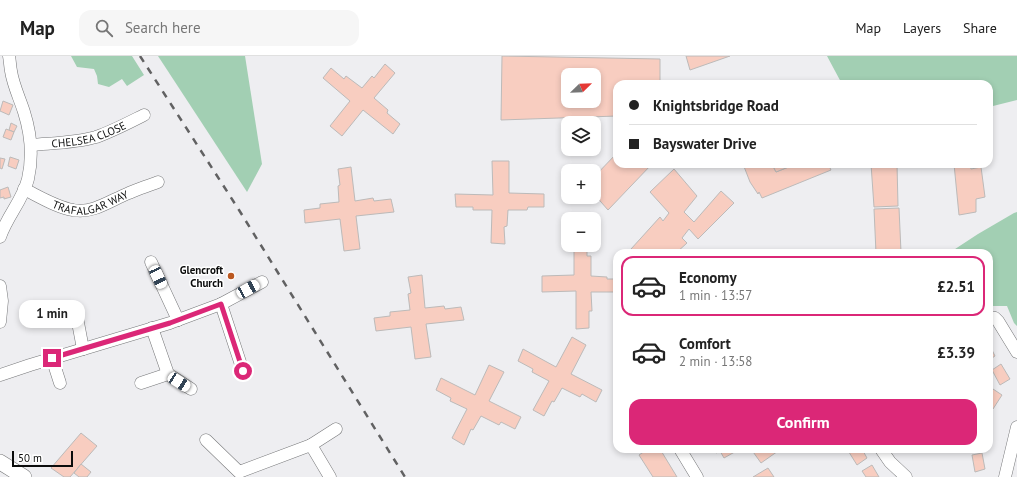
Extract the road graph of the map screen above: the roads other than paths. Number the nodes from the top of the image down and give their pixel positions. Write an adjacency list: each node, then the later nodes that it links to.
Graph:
1 (9, 56): 2 (street)
2 (5, 73): 4 (street)
3 (144, 115): 4 (street, CHELSEA CLOSE)
4 (31, 145): 6 (street)
5 (158, 182): 6 (street, TRAFALGAR WAY)
6 (24, 190): 7 (street)
7 (0, 237)
8 (151, 262): 14 (street)
9 (262, 282): 11 (street)
10 (0, 286): 15 (street)
11 (221, 304): 14 (street); 20 (street)
12 (76, 312): 17 (street)
13 (993, 318): 18 (street)
14 (178, 320): 16 (street)
15 (0, 322)
16 (152, 328): 17 (street); 22 (street)
17 (83, 349): 19 (street)
18 (1017, 352)
19 (52, 358): 21 (street); 23 (street)
20 (243, 371)
21 (0, 373)
22 (168, 374): 24 (street); 25 (street)
23 (60, 383)
24 (141, 383)
25 (191, 389)
26 (1017, 427): 38 (street)
27 (336, 429): 29 (street)
28 (206, 440): 33 (street)
29 (311, 445): 33 (street); 35 (street)
30 (682, 453): 36 (street)
31 (884, 453): 37 (street)
32 (0, 462): 34 (main road)
33 (239, 475)
34 (24, 477)
35 (330, 477)
36 (696, 477)
37 (906, 477)
38 (1005, 477)

